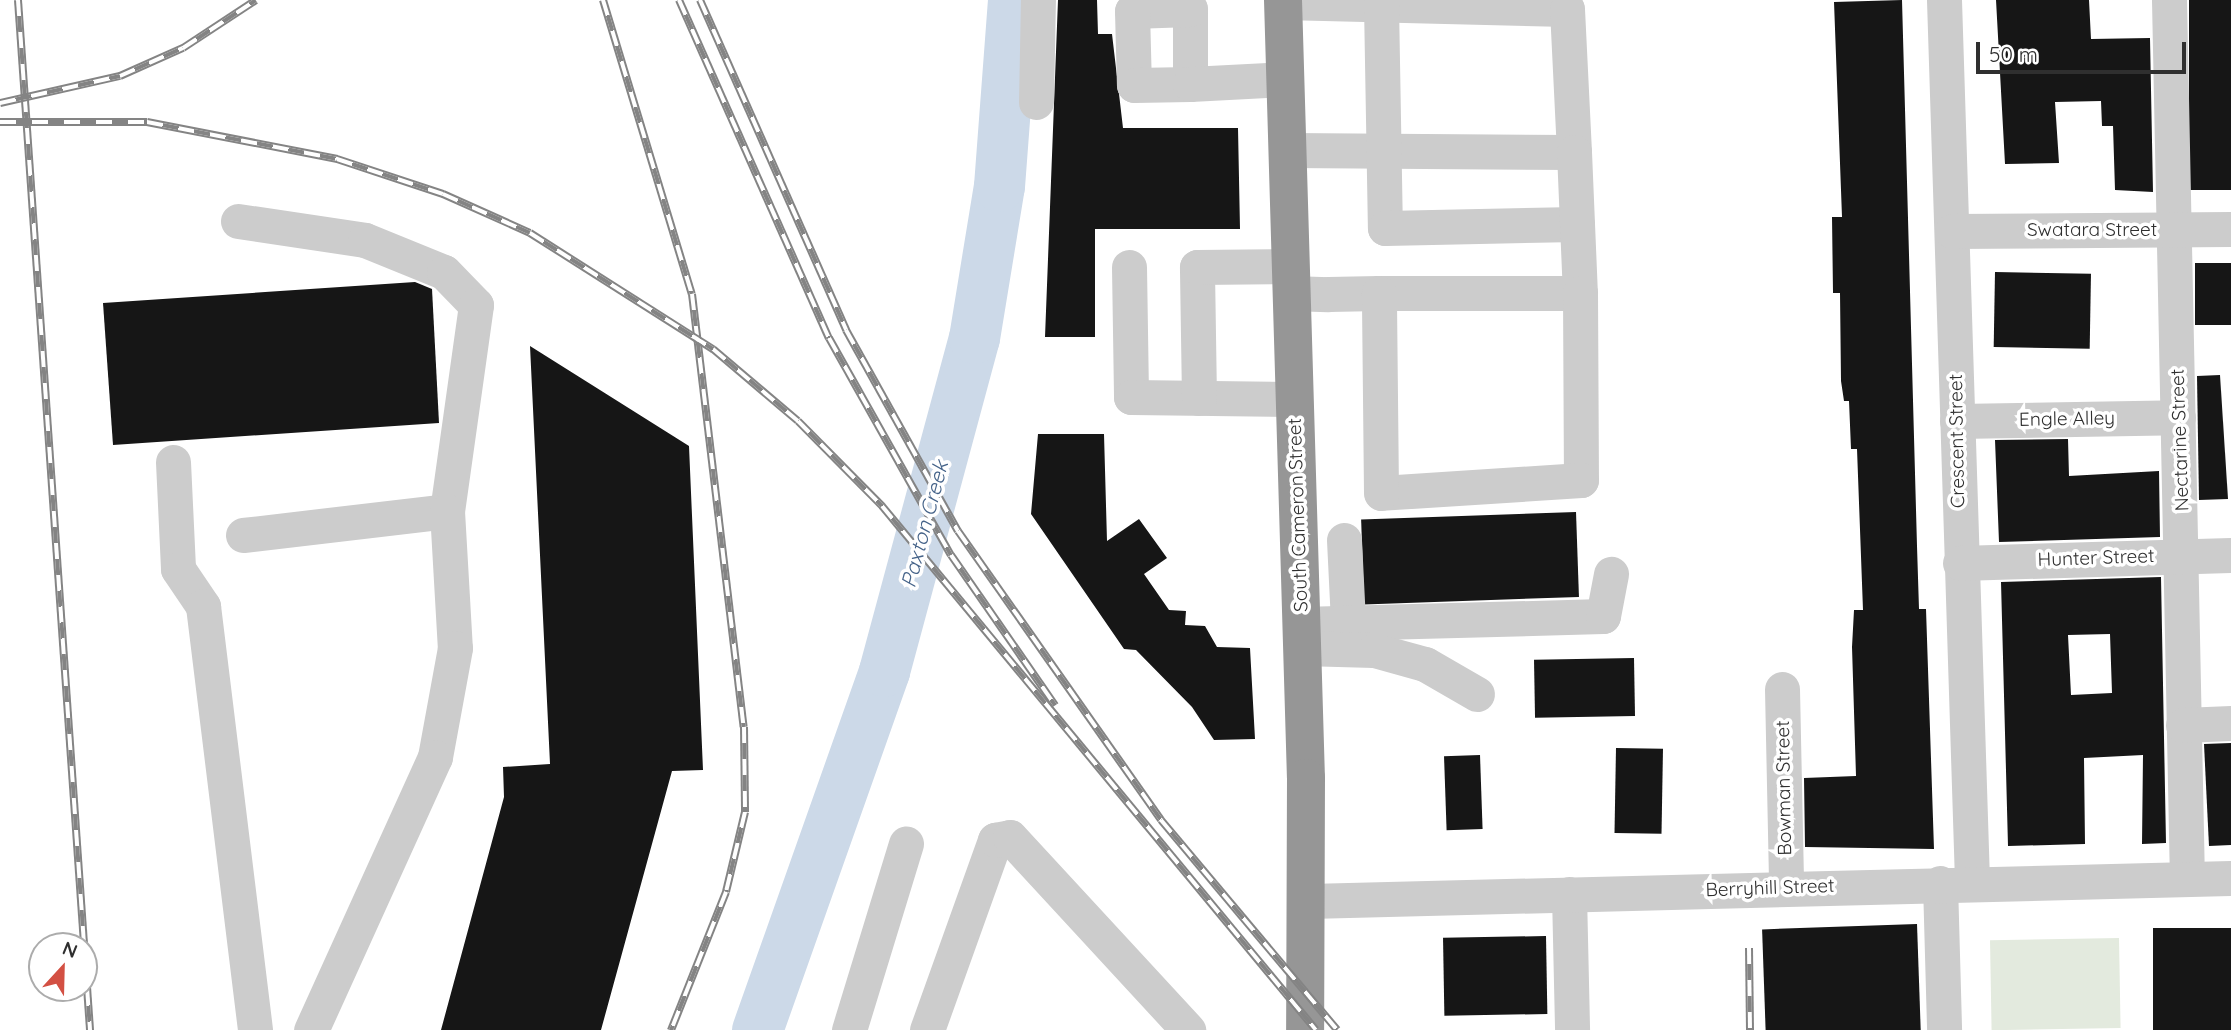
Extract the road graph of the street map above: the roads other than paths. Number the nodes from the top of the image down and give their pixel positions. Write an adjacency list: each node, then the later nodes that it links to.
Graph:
1 (1038, 0): 9 (street)
2 (1944, 0): 17 (street, Crescent Street)
3 (2169, 0): 15 (street, Nectarine Street)
4 (1283, 1): 5 (street); 7 (highway, South Cameron Street)
5 (1381, 4): 6 (street); 12 (street)
6 (1567, 4): 11 (street)
7 (1286, 79): 8 (street); 10 (highway, South Cameron Street)
8 (1190, 84)
9 (1037, 102)
10 (1288, 150): 12 (street); 19 (highway, South Cameron Street)
11 (1574, 152): 12 (street); 14 (street)
12 (1382, 154): 14 (street)
13 (238, 221): 27 (street)
14 (1577, 224): 21 (street)
15 (2175, 229): 16 (street, Swatara Street); 17 (street, Swatara Street); 24 (street, Nectarine Street)
16 (2231, 229)
17 (1952, 231): 25 (street, Crescent Street)
18 (1129, 267): 22 (street)
19 (1289, 280): 20 (street); 22 (street); 23 (highway, South Cameron Street)
20 (1379, 293): 21 (street); 21 (street)
21 (1580, 293)
22 (1199, 398): 23 (street)
23 (1295, 399): 35 (highway, South Cameron Street)
24 (2178, 417): 25 (street, Engle Alley); 30 (street, Nectarine Street)
25 (1956, 421): 32 (street, Crescent Street)
26 (173, 462): 47 (street)
27 (447, 511): 28 (street); 48 (street)
28 (243, 535)
29 (1344, 540): 34 (street)
30 (2183, 555): 31 (street, Hunter Street); 32 (street, Hunter Street); 39 (street, Nectarine Street)
31 (2231, 555)
32 (1961, 563): 43 (street, Crescent Street)
33 (1611, 574): 34 (street)
34 (1348, 622): 35 (street)
35 (1301, 636): 37 (street); 46 (highway, South Cameron Street)
36 (1782, 689): 44 (street, Bowman Street)
37 (1477, 694)
38 (2231, 723): 39 (street)
39 (2183, 725): 42 (street, Nectarine Street)
40 (906, 843): 49 (street)
41 (2231, 878): 42 (street, Berryhill Street)
42 (2187, 879): 43 (street, Berryhill Street)
43 (1956, 883): 44 (street, Berryhill Street); 54 (street, Crescent Street)
44 (1786, 888): 45 (street, Berryhill Street)
45 (1569, 894): 46 (street, Berryhill Street); 53 (street)
46 (1309, 901): 52 (highway, South Cameron Street)
47 (255, 1030)
48 (311, 1030)
49 (849, 1030)
50 (927, 1030): 51 (street)
51 (1188, 1030)
52 (1305, 1030)
53 (1572, 1030)
54 (1944, 1030)

